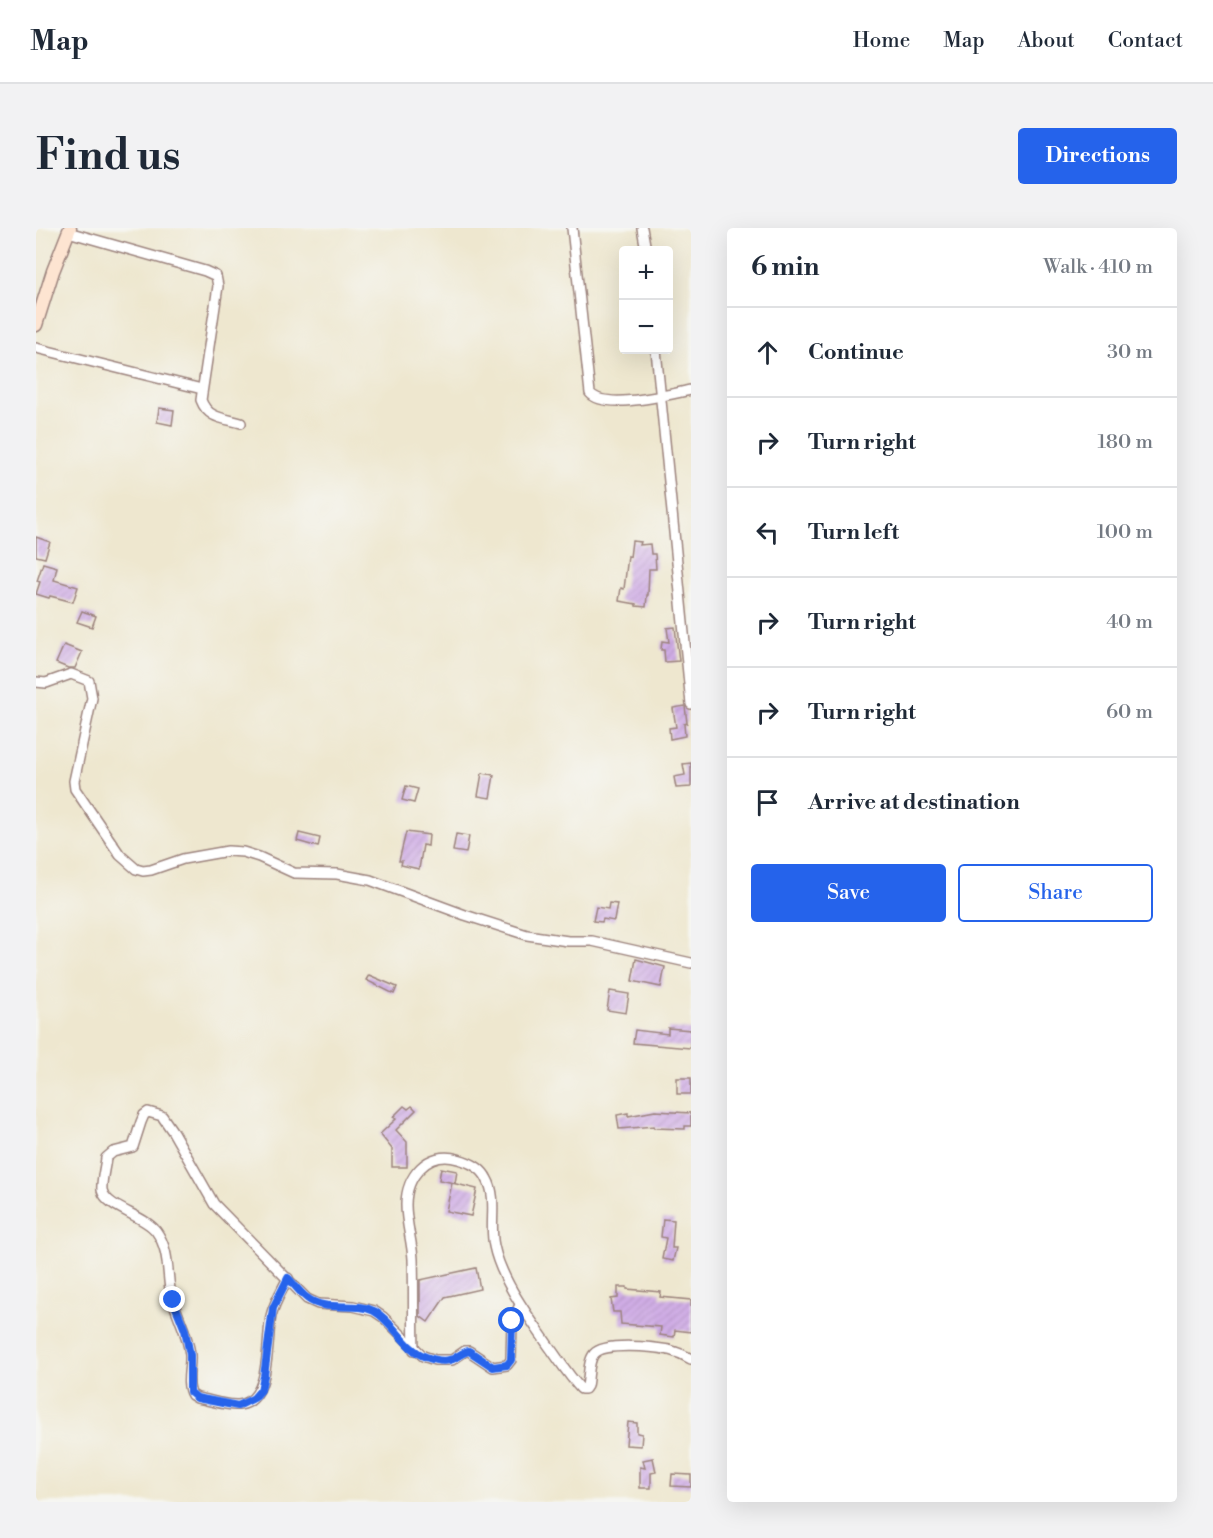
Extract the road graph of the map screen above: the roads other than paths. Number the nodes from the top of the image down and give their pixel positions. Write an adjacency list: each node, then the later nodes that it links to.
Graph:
1 (572, 228): 10 (street)
2 (642, 228): 4 (street)
3 (69, 230): 5 (street); 8 (street)
4 (645, 246)
5 (36, 326)
6 (36, 348): 8 (street)
7 (656, 354): 10 (street)
8 (202, 389): 11 (street)
9 (691, 390): 10 (street)
10 (661, 396): 13 (street)
11 (241, 423)
12 (36, 682): 14 (street)
13 (691, 704)
14 (691, 963)
15 (288, 1278): 15 (street); 17 (street)
16 (520, 1305): 17 (street); 17 (street); 18 (street)
17 (414, 1350)
18 (691, 1359)

